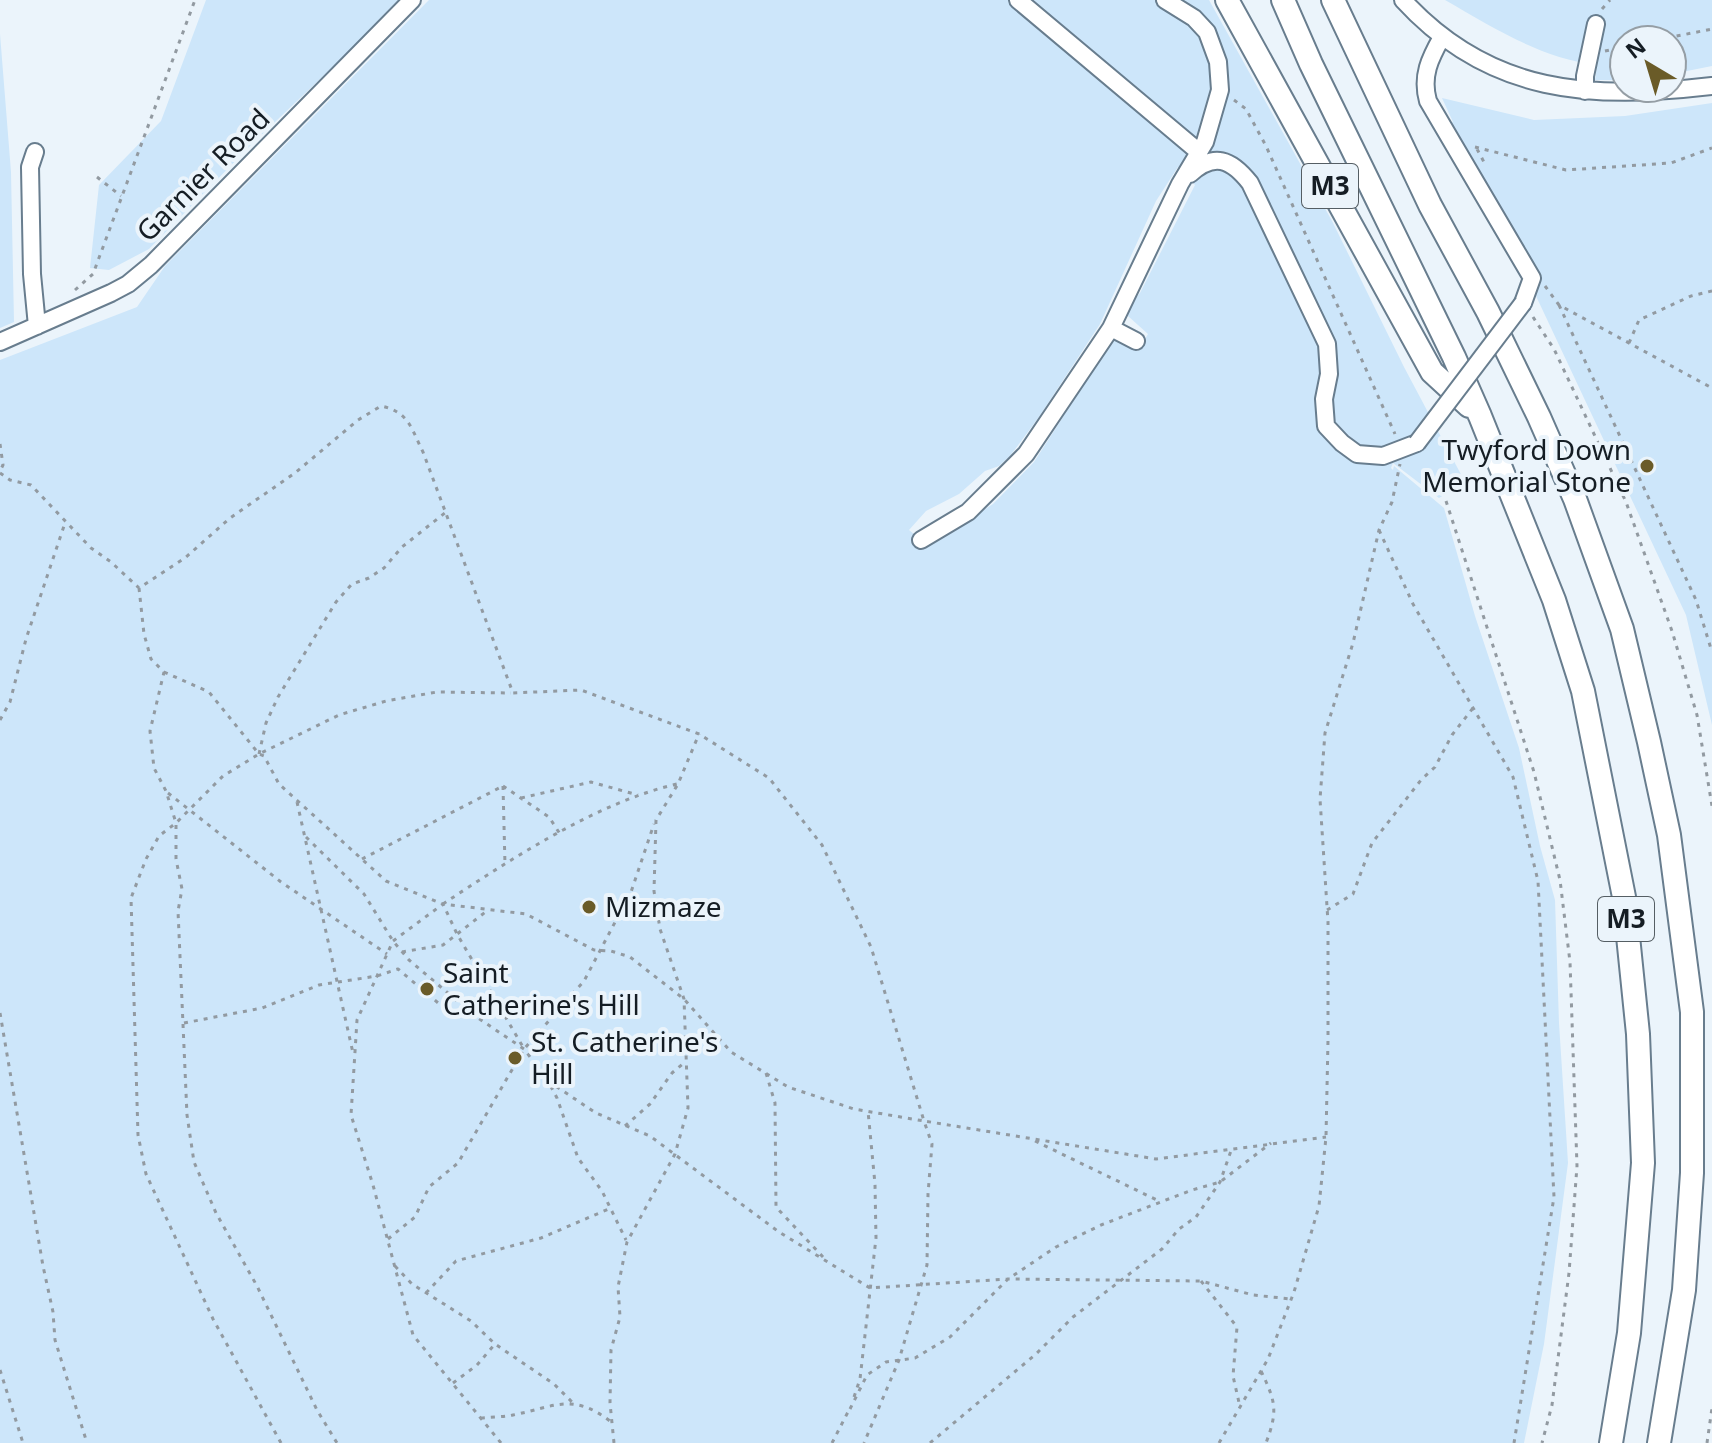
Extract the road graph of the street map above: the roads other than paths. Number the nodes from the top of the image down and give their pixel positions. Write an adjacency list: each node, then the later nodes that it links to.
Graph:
1 (412, 0): 15 (street, Garnier Road)
2 (1018, 0): 13 (street)
3 (1165, 0): 13 (street)
4 (1227, 0): 19 (highway, M3)
5 (1283, 0): 19 (highway, M3)
6 (1333, 0): 22 (highway, M3)
7 (1403, 0): 9 (street)
8 (1596, 24): 11 (street)
9 (1442, 37): 11 (street); 14 (street, bridge)
10 (1712, 86): 11 (street)
11 (1585, 91)
12 (35, 152): 15 (street)
13 (1199, 152): 14 (street)
14 (1180, 184): 16 (street)
15 (37, 326): 18 (street, Garnier Road)
16 (1111, 328): 17 (street); 20 (street)
17 (1136, 341)
18 (0, 342)
19 (1480, 416): 21 (highway, M3)
20 (921, 540)
21 (1611, 1443)
22 (1659, 1443)

